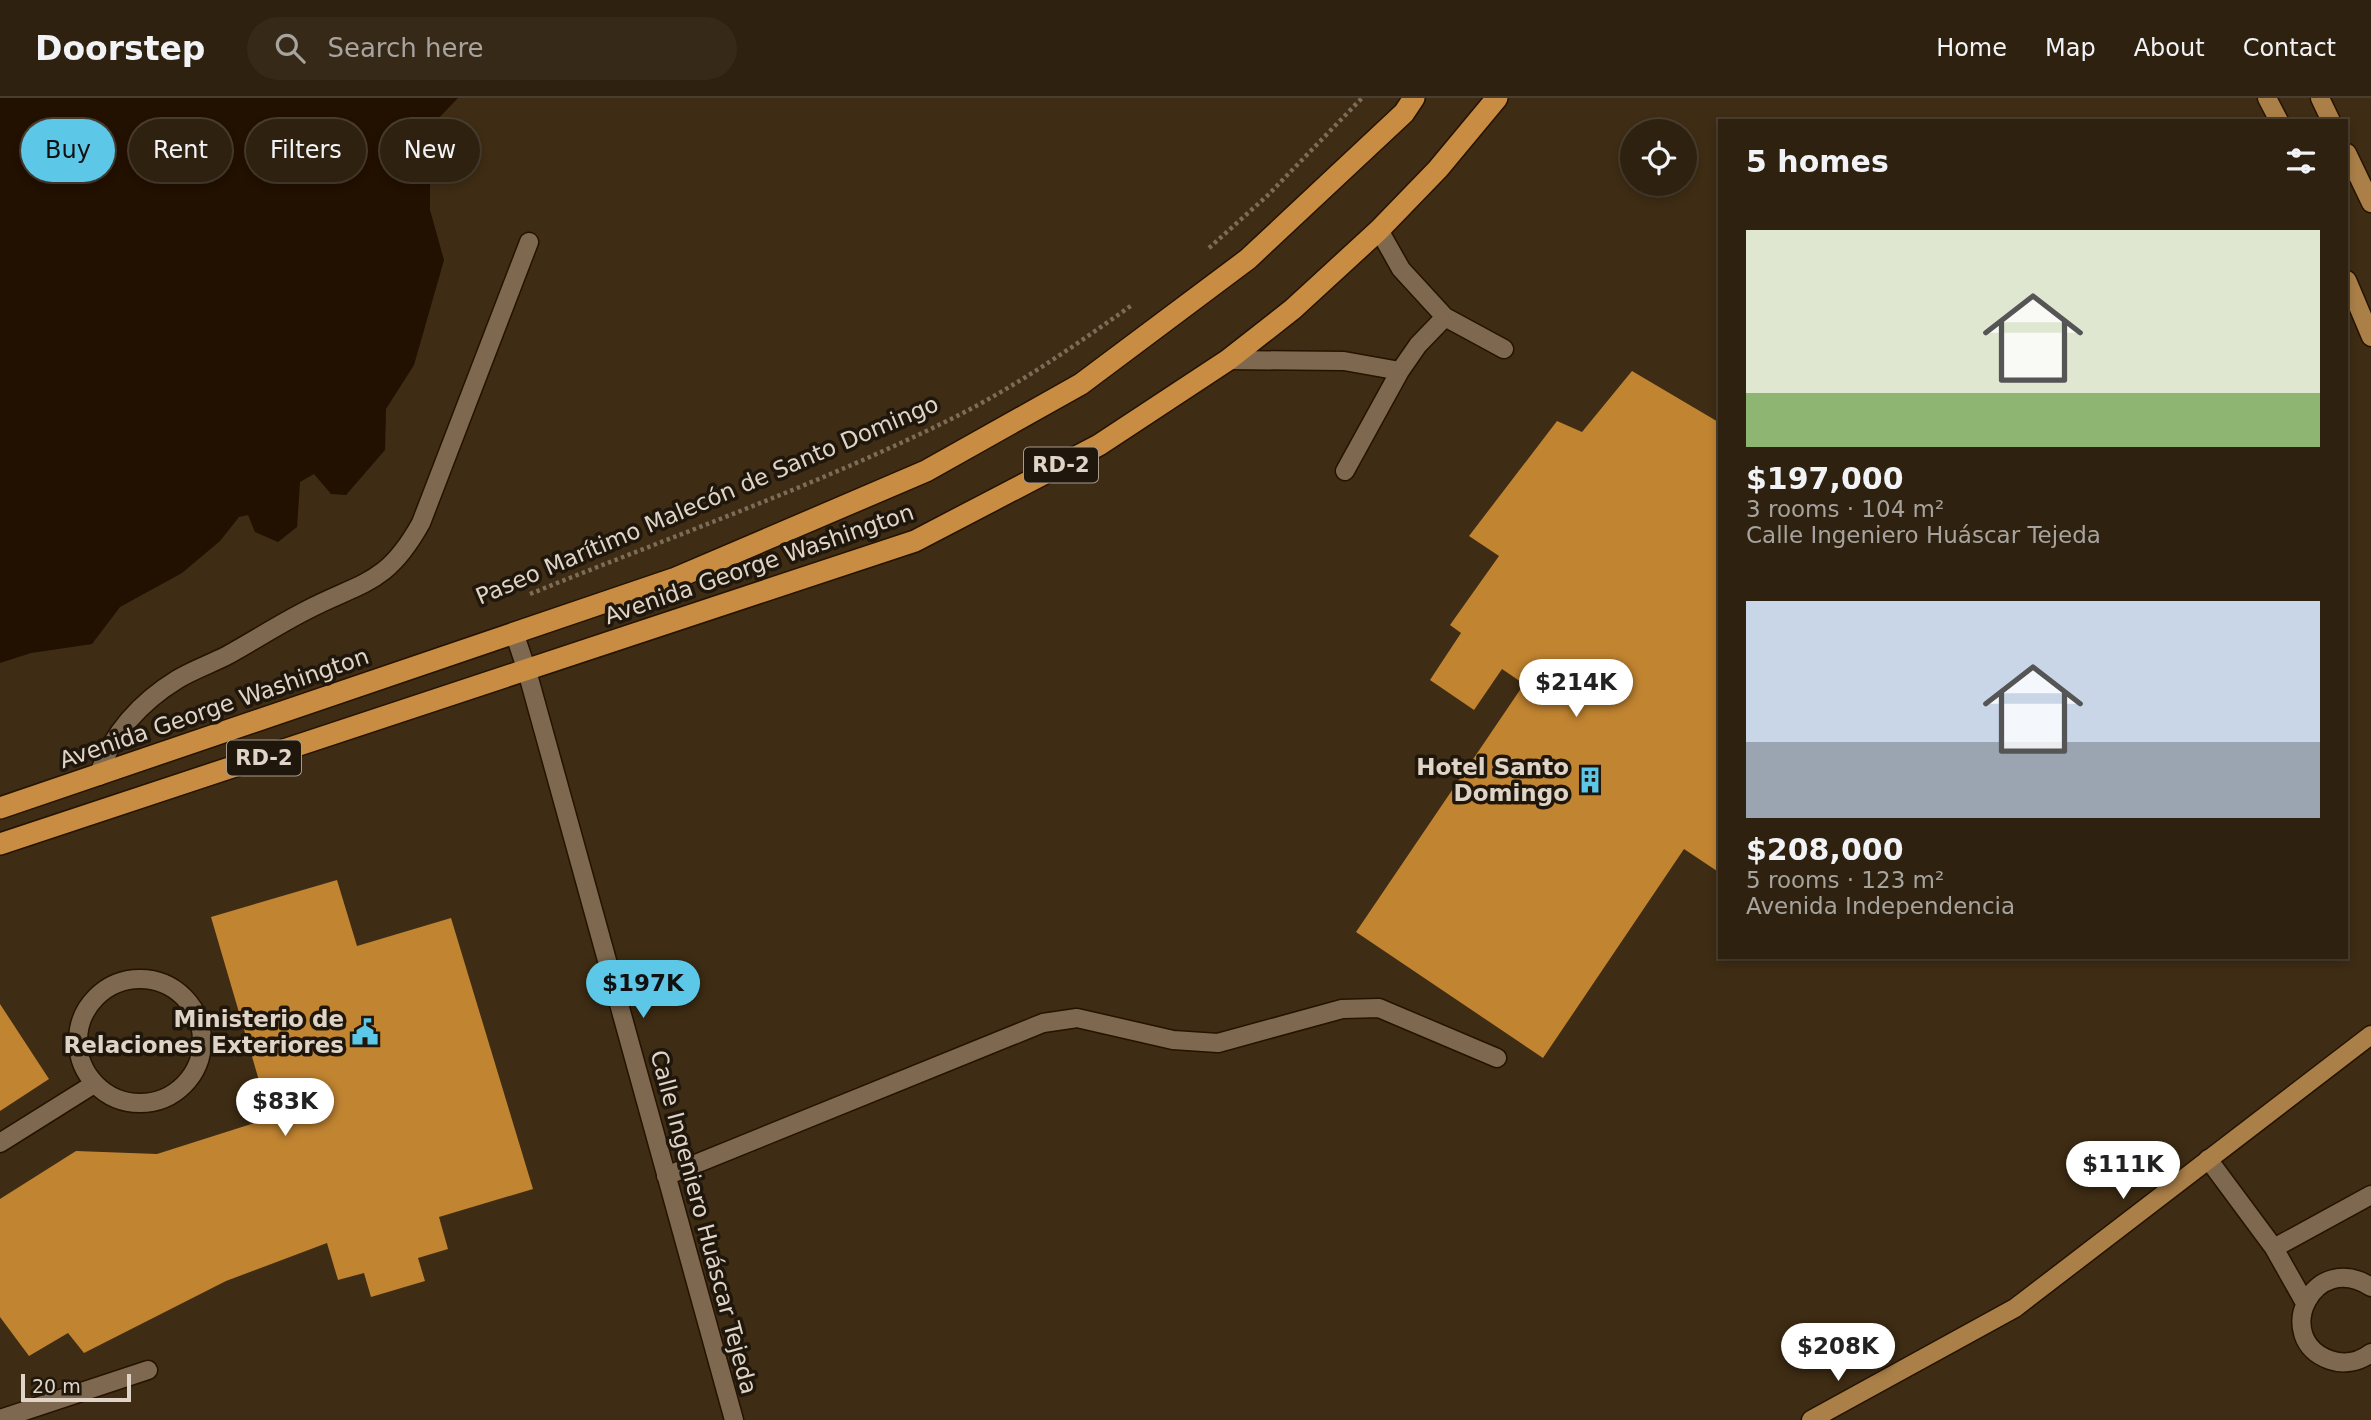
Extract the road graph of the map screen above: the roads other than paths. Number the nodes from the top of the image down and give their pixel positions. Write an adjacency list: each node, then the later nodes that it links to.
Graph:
1 (1414, 98): 18 (highway, Avenida George Washington / RD-2)
2 (1497, 98): 9 (highway, Avenida George Washington / RD-2)
3 (2267, 98): 5 (main road)
4 (2320, 98): 6 (main road)
5 (2278, 119)
6 (2330, 119)
7 (2348, 155): 8 (main road)
8 (2371, 203)
9 (1379, 230): 12 (street); 15 (highway, Avenida George Washington / RD-2)
10 (529, 242): 20 (street)
11 (2348, 281): 13 (main road)
12 (1445, 317): 14 (street); 16 (street)
13 (2371, 337)
14 (1504, 349)
15 (1228, 360): 16 (street); 19 (highway, Avenida George Washington / RD-2)
16 (1400, 371): 17 (street)
17 (1345, 471)
18 (514, 632): 19 (street, Calle Ingeniero Huáscar Tejeda); 20 (highway, Avenida George Washington / RD-2)
19 (527, 671): 22 (highway, Avenida George Washington / RD-2); 28 (street, Calle Ingeniero Huáscar Tejeda)
20 (99, 776): 21 (highway, Avenida George Washington / RD-2)
21 (0, 808)
22 (0, 845)
23 (2371, 1035): 27 (main road)
24 (1497, 1058): 28 (street)
25 (94, 1084): 25 (street); 26 (street)
26 (0, 1143)
27 (2208, 1159): 30 (street); 37 (main road)
28 (666, 1176): 36 (street, Calle Ingeniero Huáscar Tejeda)
29 (2371, 1195): 30 (street)
30 (2274, 1248): 32 (street)
31 (2371, 1287): 32 (street)
32 (2305, 1303): 33 (street)
33 (2371, 1353)
34 (148, 1370): 35 (street)
35 (0, 1419)
36 (734, 1420)
37 (1811, 1420)

